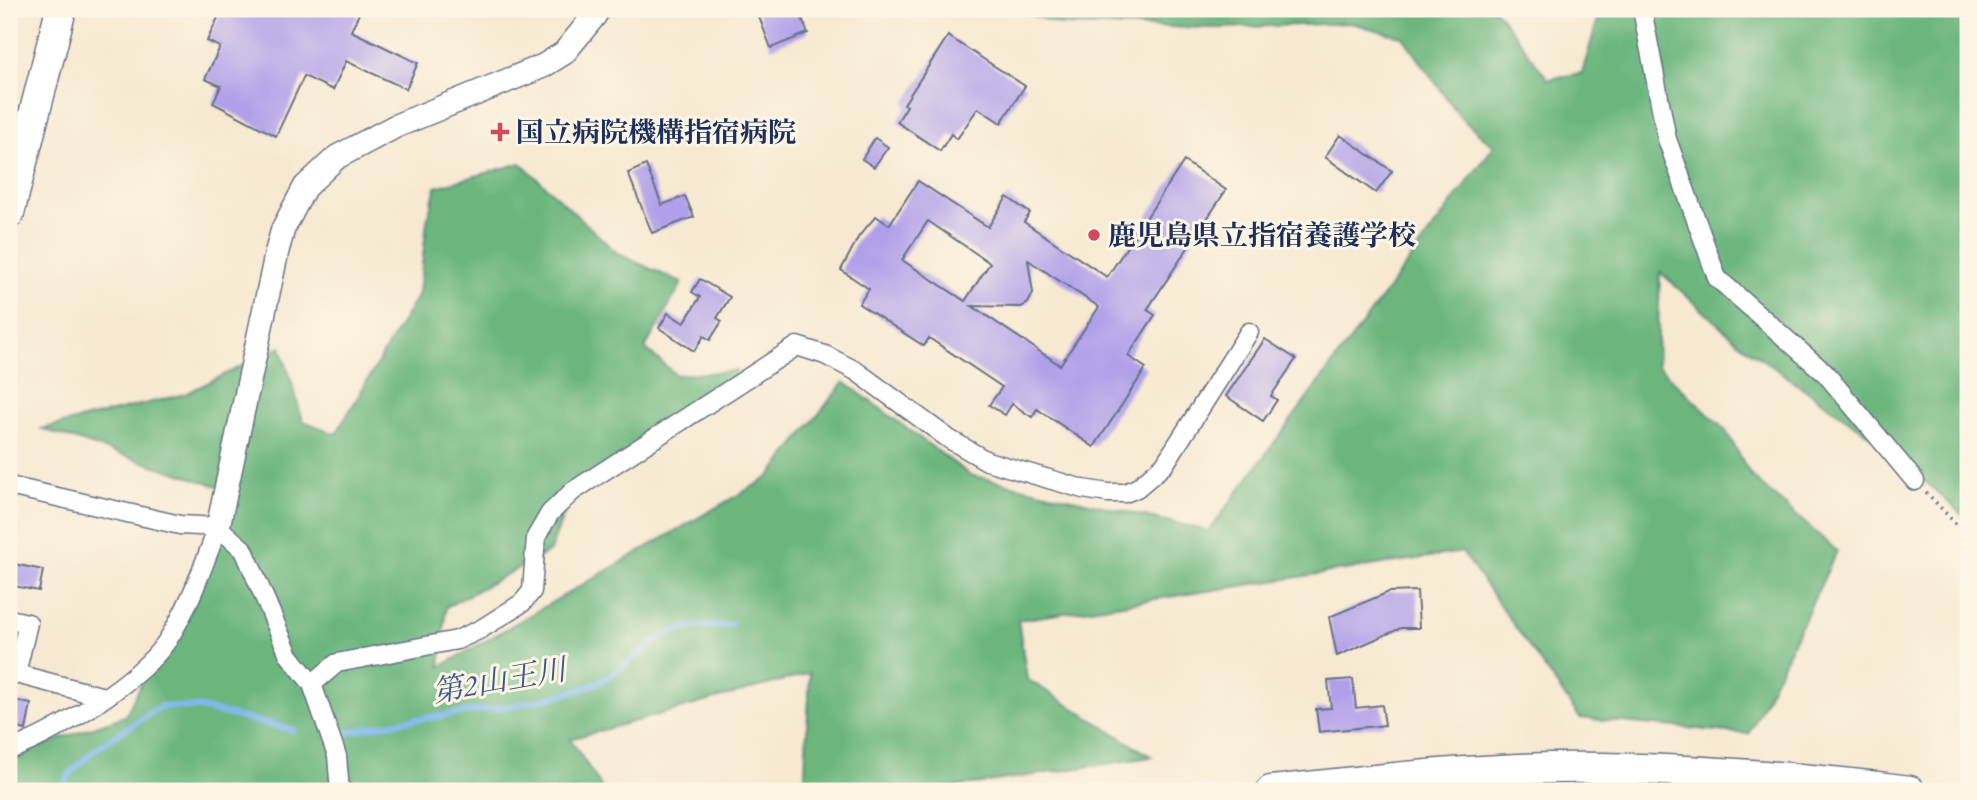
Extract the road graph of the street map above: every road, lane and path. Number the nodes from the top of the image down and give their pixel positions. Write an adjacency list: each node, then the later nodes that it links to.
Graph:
1 (61, 9): 4 (highway)
2 (1642, 9): 6 (street)
3 (595, 15): 8 (street)
4 (9, 213)
5 (1249, 332): 12 (street)
6 (1915, 481): 9 (path)
7 (9, 486): 8 (street)
8 (218, 527): 12 (street); 13 (street)
9 (1968, 537)
10 (9, 619): 11 (street)
11 (12, 673): 13 (street)
12 (312, 684): 15 (street)
13 (104, 697): 14 (street)
14 (9, 750)
15 (341, 791)
16 (1271, 791): 17 (highway)
17 (1910, 791)

